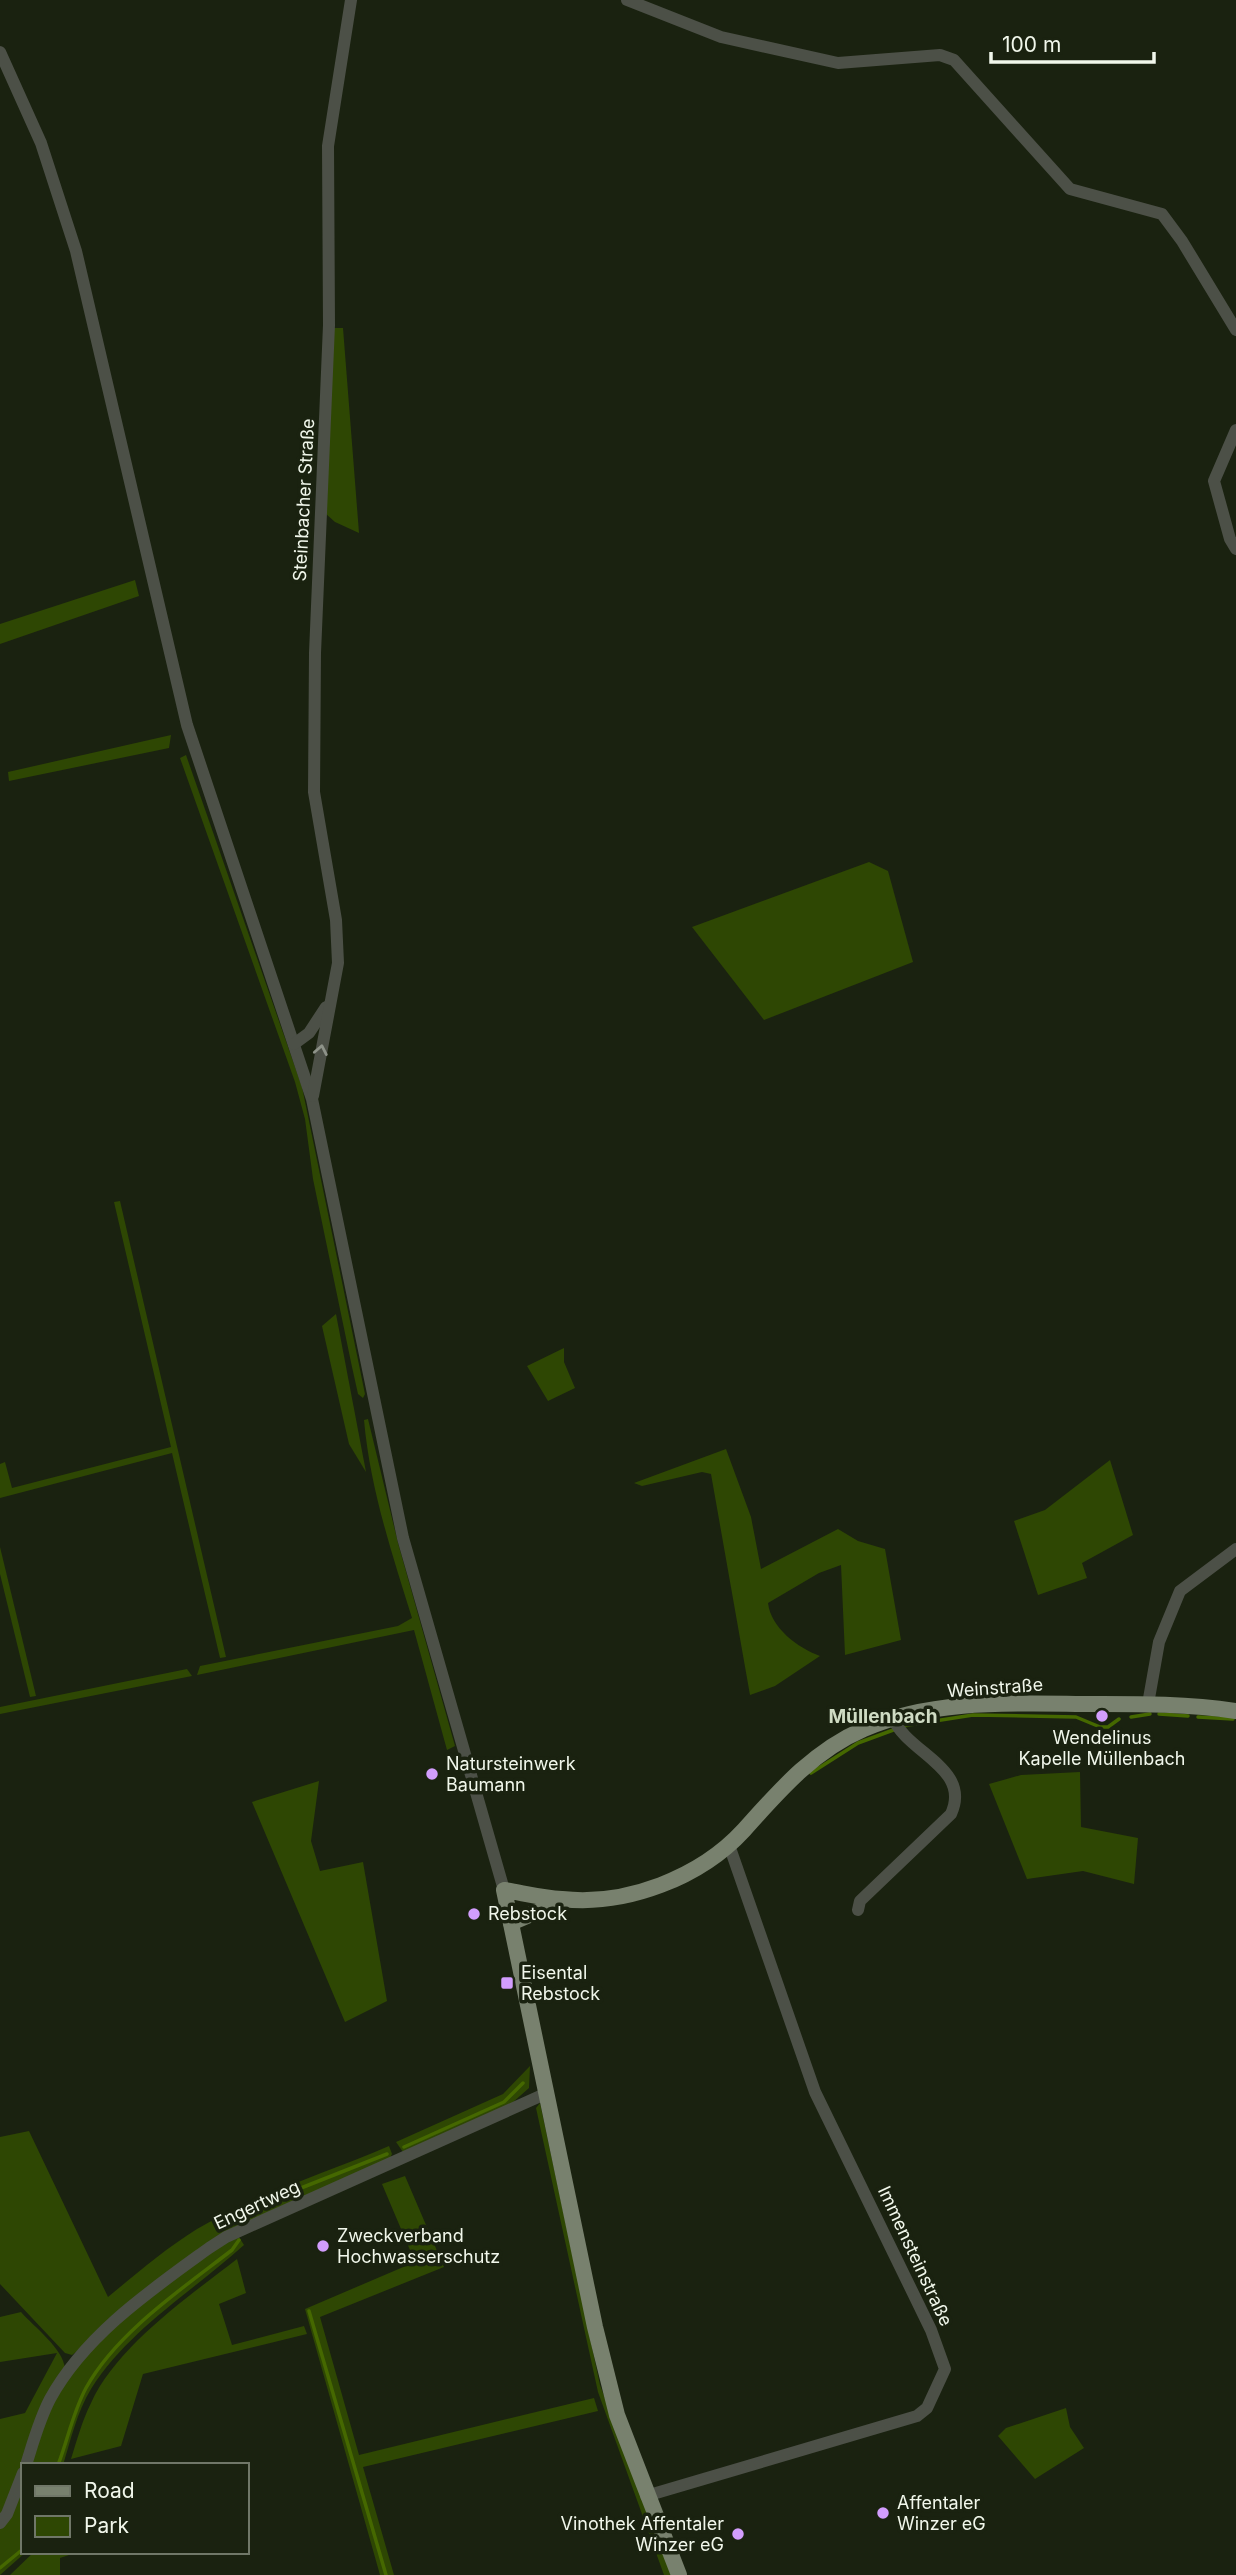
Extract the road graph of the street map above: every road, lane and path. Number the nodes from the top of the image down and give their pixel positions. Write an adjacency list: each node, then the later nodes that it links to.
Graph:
1 (351, 0): 7 (street, Steinbacher Straße)
2 (627, 0): 4 (street)
3 (0, 52): 8 (street)
4 (1236, 330)
5 (1236, 430): 6 (street)
6 (1236, 549)
7 (330, 1001): 8 (street, Steinbacher Straße); 9 (street, Steinbacher Straße, one-way to 7)
8 (294, 1044): 9 (street)
9 (312, 1099): 15 (street)
10 (1236, 1549): 11 (street)
11 (1148, 1704): 12 (main road, Weinstraße); 13 (main road, Weinstraße)
12 (1236, 1711)
13 (896, 1725): 14 (main road, Weinstraße); 17 (street)
14 (729, 1845): 16 (main road, Weinstraße); 22 (street, Immensteinstraße)
15 (504, 1890): 16 (main road, Weinstraße); 18 (main road)
16 (564, 1900): 18 (main road, Weinstraße)
17 (858, 1910)
18 (511, 1923): 19 (main road)
19 (547, 2093): 20 (street, Engertweg); 22 (main road)
20 (27, 2463)
21 (21, 2478): 23 (street)
22 (646, 2496): 24 (main road)
23 (0, 2523)
24 (679, 2575)

